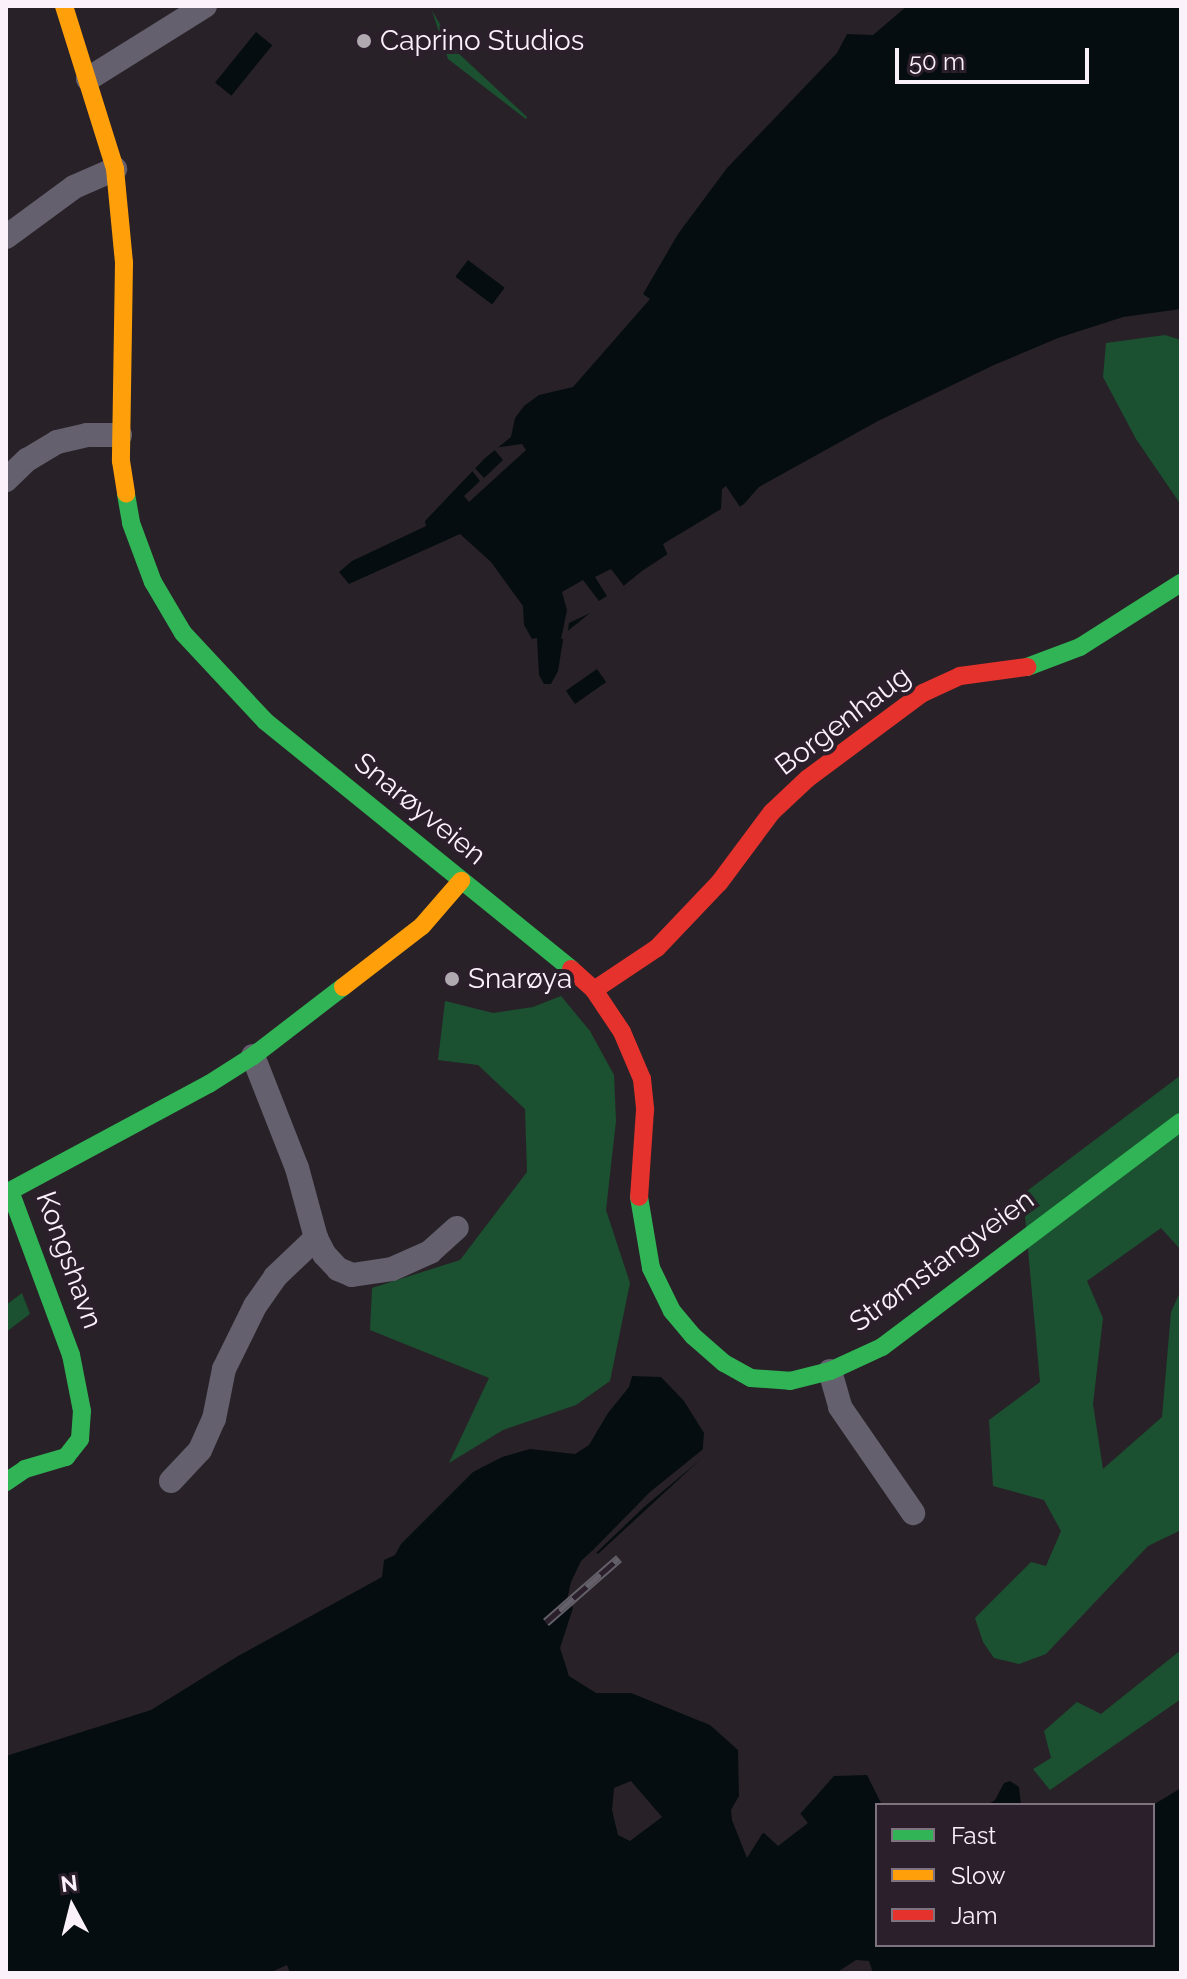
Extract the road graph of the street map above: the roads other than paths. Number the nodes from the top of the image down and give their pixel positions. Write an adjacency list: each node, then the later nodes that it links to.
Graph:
1 (64, 6): 3 (street, Snarøyveien)
2 (205, 6): 3 (street)
3 (88, 79): 4 (street, Snarøyveien)
4 (115, 169): 5 (street); 6 (street, Snarøyveien)
5 (6, 237)
6 (120, 435): 7 (street); 9 (street, Snarøyveien)
7 (6, 480)
8 (1181, 583): 10 (street, Borgenhaug)
9 (461, 881): 10 (street, Snarøyveien); 11 (street, Kongshavn)
10 (594, 990): 15 (street, Snarøyveien)
11 (253, 1056): 14 (street); 17 (street, Kongshavn)
12 (1181, 1122): 15 (street, Strømstangveien)
13 (457, 1228): 14 (street)
14 (316, 1238): 16 (street)
15 (830, 1371): 18 (street)
16 (171, 1481)
17 (6, 1482)
18 (913, 1513)

